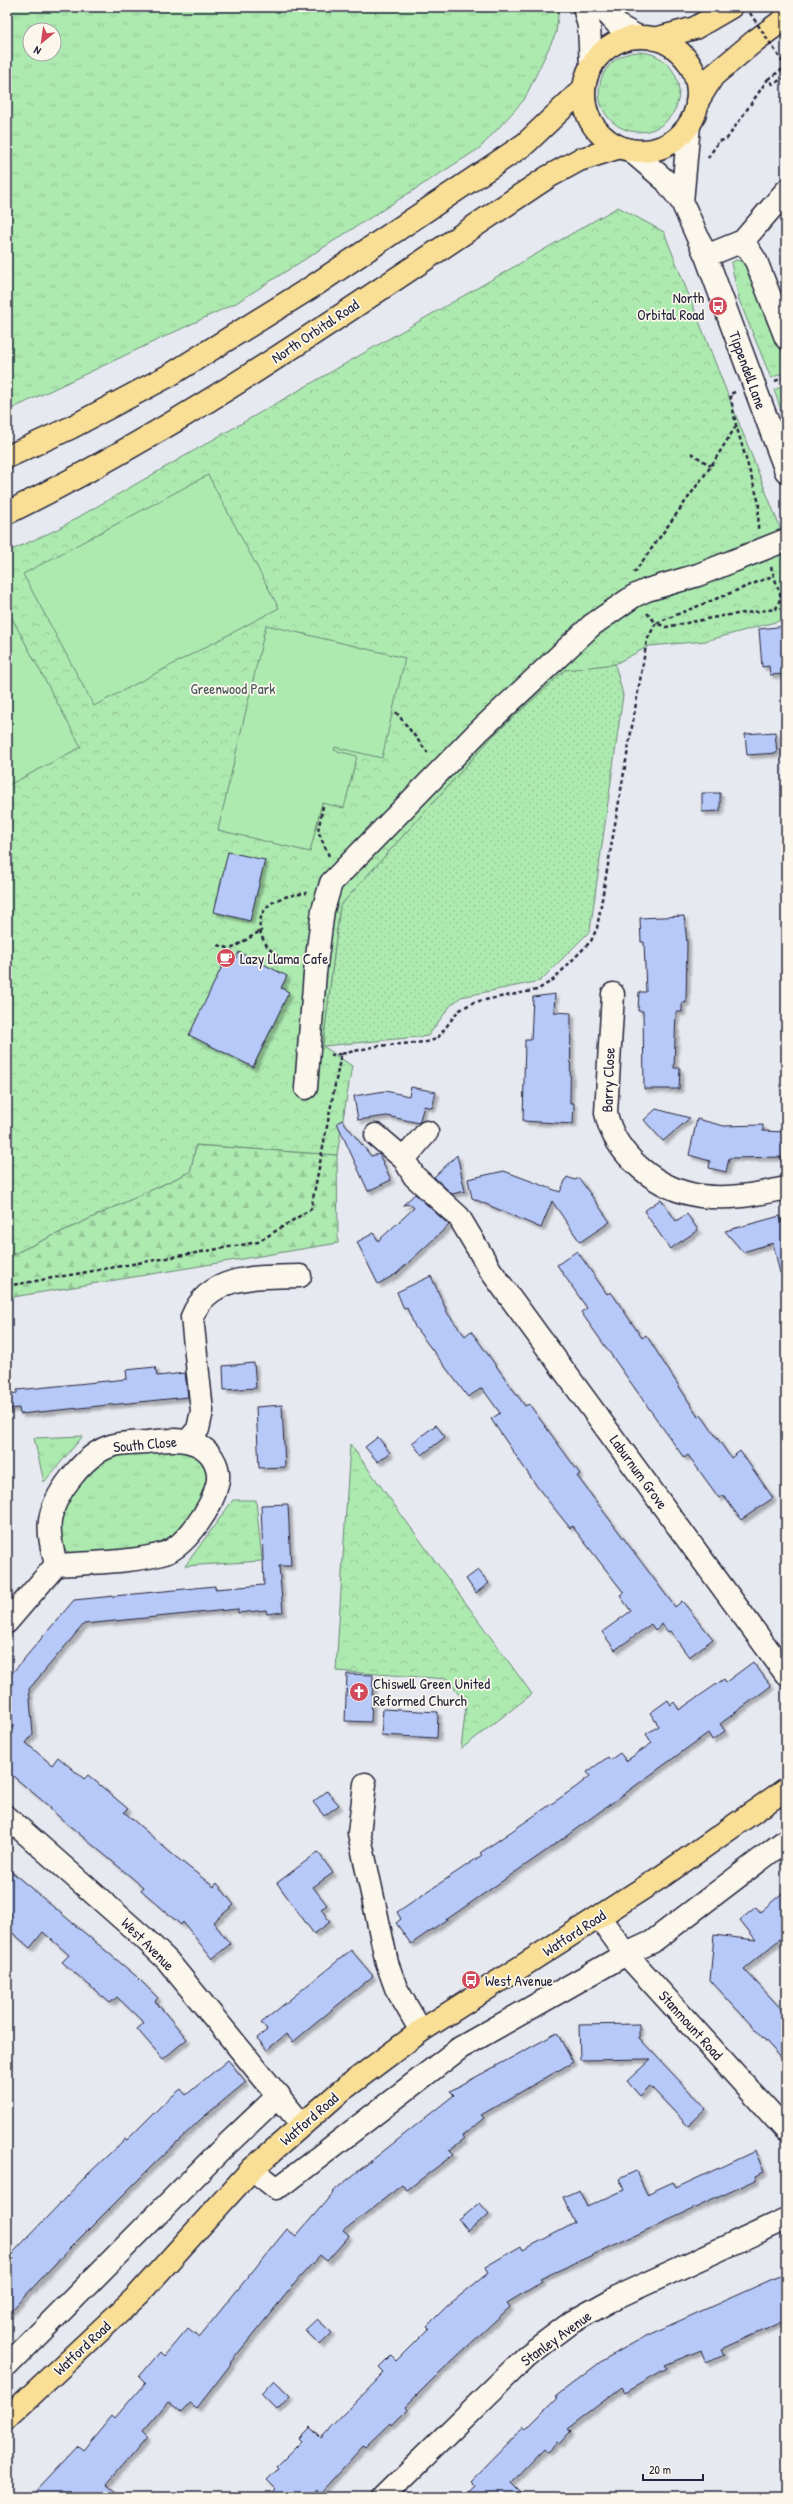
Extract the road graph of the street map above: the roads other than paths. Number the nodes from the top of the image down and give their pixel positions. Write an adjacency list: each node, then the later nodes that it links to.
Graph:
1 (584, 7): 6 (street)
2 (601, 7): 5 (street)
3 (731, 7): 5 (main road)
4 (786, 18): 8 (main road)
5 (646, 38): 6 (main road); 8 (main road)
6 (590, 67): 7 (main road)
7 (584, 88): 10 (main road); 16 (main road)
8 (697, 102): 9 (main road)
9 (689, 125): 10 (main road); 12 (street, Tippendell Lane)
10 (625, 149): 12 (street, Tippendell Lane); 18 (main road, North Orbital Road)
11 (786, 191): 13 (street)
12 (682, 202): 14 (street, Tippendell Lane)
13 (743, 241): 14 (street); 15 (street)
14 (706, 256): 17 (street, Tippendell Lane)
15 (786, 338)
16 (7, 457)
17 (786, 471)
18 (7, 513)
19 (786, 540): 21 (street)
20 (613, 994): 25 (street, Barry Close)
21 (306, 1088)
22 (427, 1132): 24 (street)
23 (376, 1135): 24 (street, Laburnum Grove)
24 (404, 1159): 30 (street, Laburnum Grove)
25 (786, 1188)
26 (300, 1276): 27 (street)
27 (188, 1441): 28 (street, South Close); 28 (street, South Close)
28 (56, 1566): 29 (street)
29 (7, 1622)
30 (786, 1674)
31 (365, 1784): 37 (street)
32 (786, 1789): 35 (main road, Watford Road)
33 (7, 1817): 38 (street, West Avenue)
34 (786, 1840): 36 (street)
35 (599, 1917): 36 (street, Stanmount Road); 37 (main road, Watford Road)
36 (626, 1954): 40 (street, Stanmount Road); 41 (street)
37 (421, 2031): 39 (main road, Watford Road)
38 (279, 2096): 39 (street, West Avenue); 43 (street)
39 (302, 2125): 41 (main road, Watford Road)
40 (786, 2130)
41 (252, 2169): 44 (main road, Watford Road)
42 (786, 2219): 45 (street, Stanley Avenue)
43 (7, 2366)
44 (7, 2418)
45 (385, 2496)

